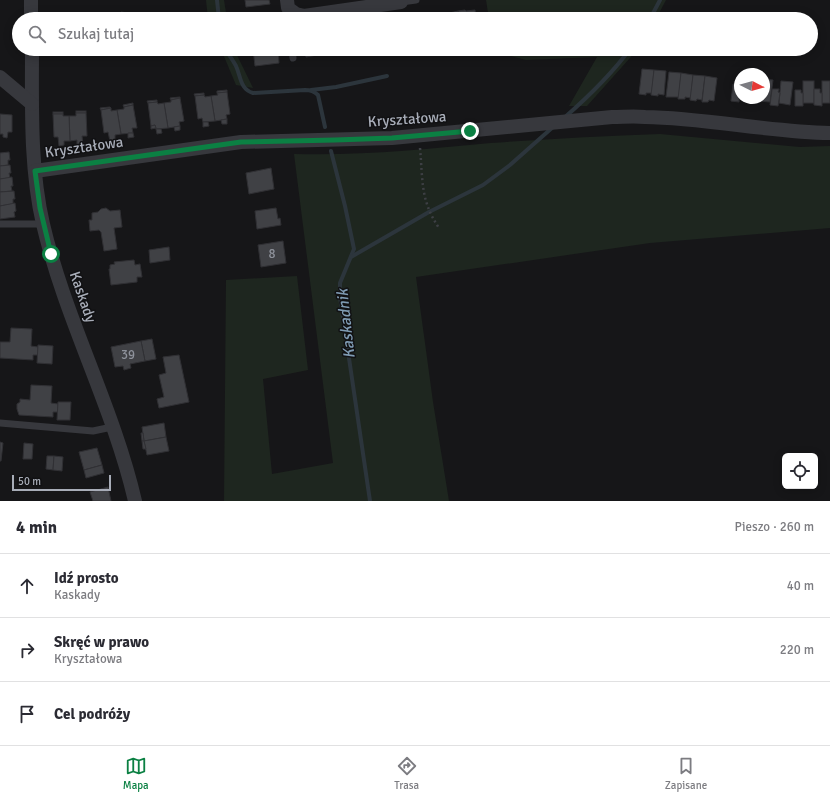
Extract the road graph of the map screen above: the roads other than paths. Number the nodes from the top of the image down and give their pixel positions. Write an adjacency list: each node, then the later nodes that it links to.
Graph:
1 (31, 0): 4 (street)
2 (416, 0): 3 (lane)
3 (401, 1): 5 (street)
4 (31, 12)
5 (330, 12)
6 (32, 56): 8 (street, Kaskady)
7 (0, 77): 8 (street)
8 (32, 104): 10 (street, Kaskady)
9 (830, 134): 10 (street, Kryształowa)
10 (35, 171): 12 (street, Kaskady)
11 (0, 224): 12 (lane)
12 (43, 224): 14 (street, Kaskady)
13 (0, 423): 14 (lane)
14 (112, 427): 15 (street, Kaskady)
15 (135, 501)

